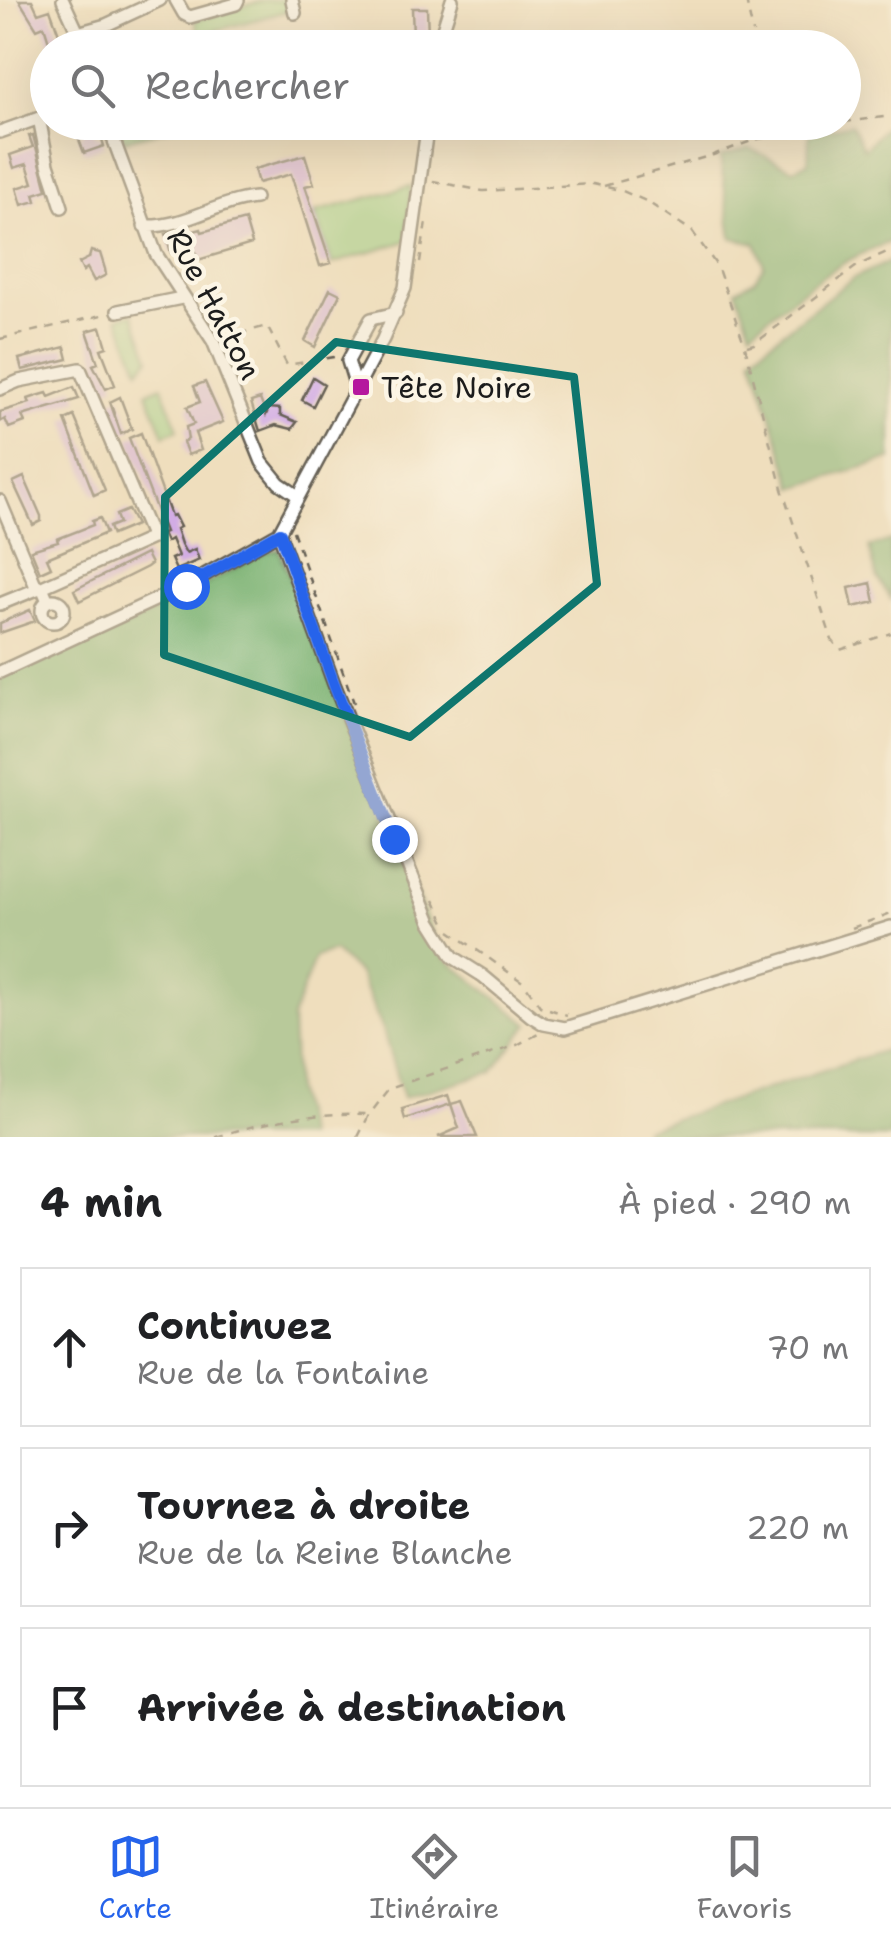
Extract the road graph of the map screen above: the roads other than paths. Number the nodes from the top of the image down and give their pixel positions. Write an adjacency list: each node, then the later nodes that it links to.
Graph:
1 (64, 0): 9 (street)
2 (160, 0): 10 (street)
3 (176, 0): 8 (street)
4 (202, 0): 8 (street)
5 (252, 0): 7 (street)
6 (452, 0): 11 (street)
7 (237, 2): 8 (street)
8 (202, 15)
9 (79, 30)
10 (86, 30)
11 (443, 30)
12 (30, 122): 13 (street)
13 (0, 132)
14 (46, 140): 18 (street)
15 (114, 140): 19 (street, Rue Hatton)
16 (426, 140): 22 (street)
17 (255, 198): 19 (street)
18 (62, 207)
19 (144, 226): 20 (street, Rue Hatton)
20 (182, 298): 21 (street); 25 (street, Rue Hatton)
21 (118, 311)
22 (396, 313): 23 (street); 23 (street)
23 (356, 387): 25 (street)
24 (0, 389): 28 (street)
25 (298, 496): 27 (street)
26 (0, 501): 28 (street)
27 (280, 533): 30 (street); 32 (street)
28 (37, 589): 29 (street); 30 (street)
29 (0, 604)
30 (69, 642): 31 (street)
31 (0, 672)
32 (891, 927)

